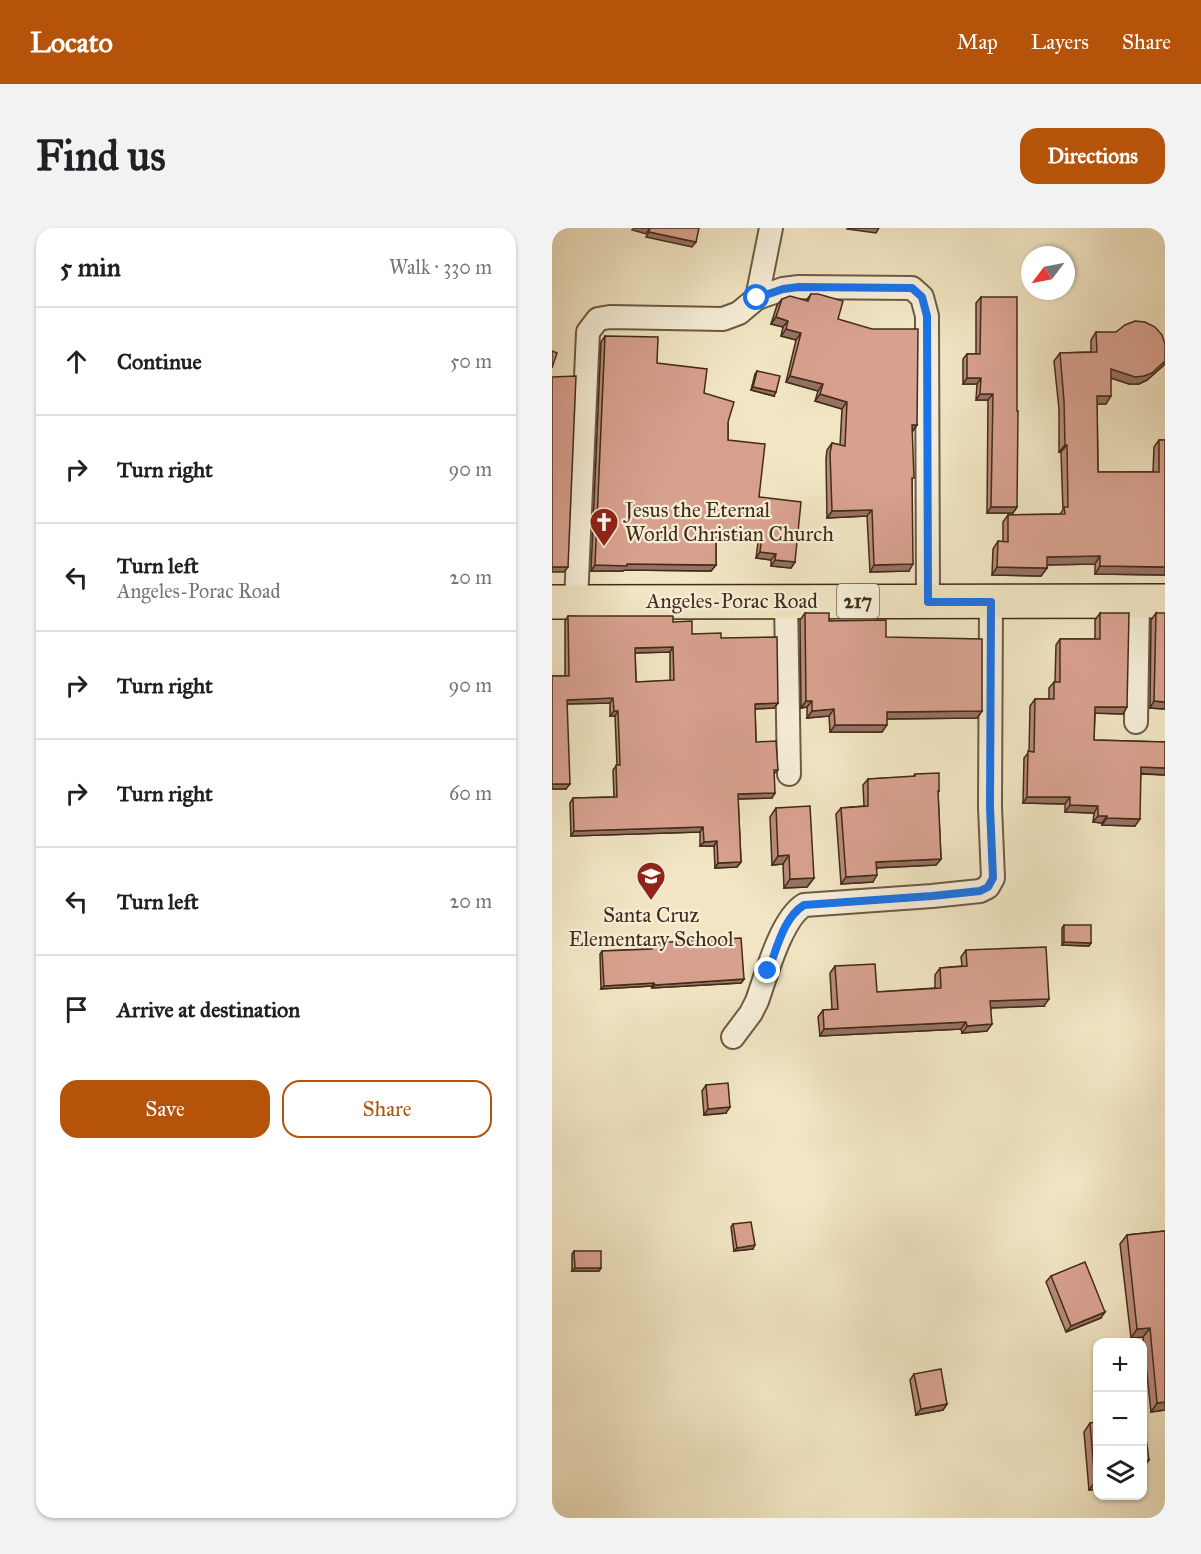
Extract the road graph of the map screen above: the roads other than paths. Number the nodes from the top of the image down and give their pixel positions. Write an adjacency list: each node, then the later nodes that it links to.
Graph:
1 (771, 228): 2 (street)
2 (757, 298): 5 (street); 6 (street)
3 (786, 601): 5 (main road, Angeles-Porac Road / 217); 6 (main road, Angeles-Porac Road / 217); 9 (street)
4 (1151, 601): 7 (main road, Angeles-Porac Road / 217); 8 (street)
5 (564, 602)
6 (928, 602): 7 (main road, Angeles-Porac Road / 217)
7 (991, 602): 10 (street)
8 (1136, 722)
9 (789, 774)
10 (733, 1037)

